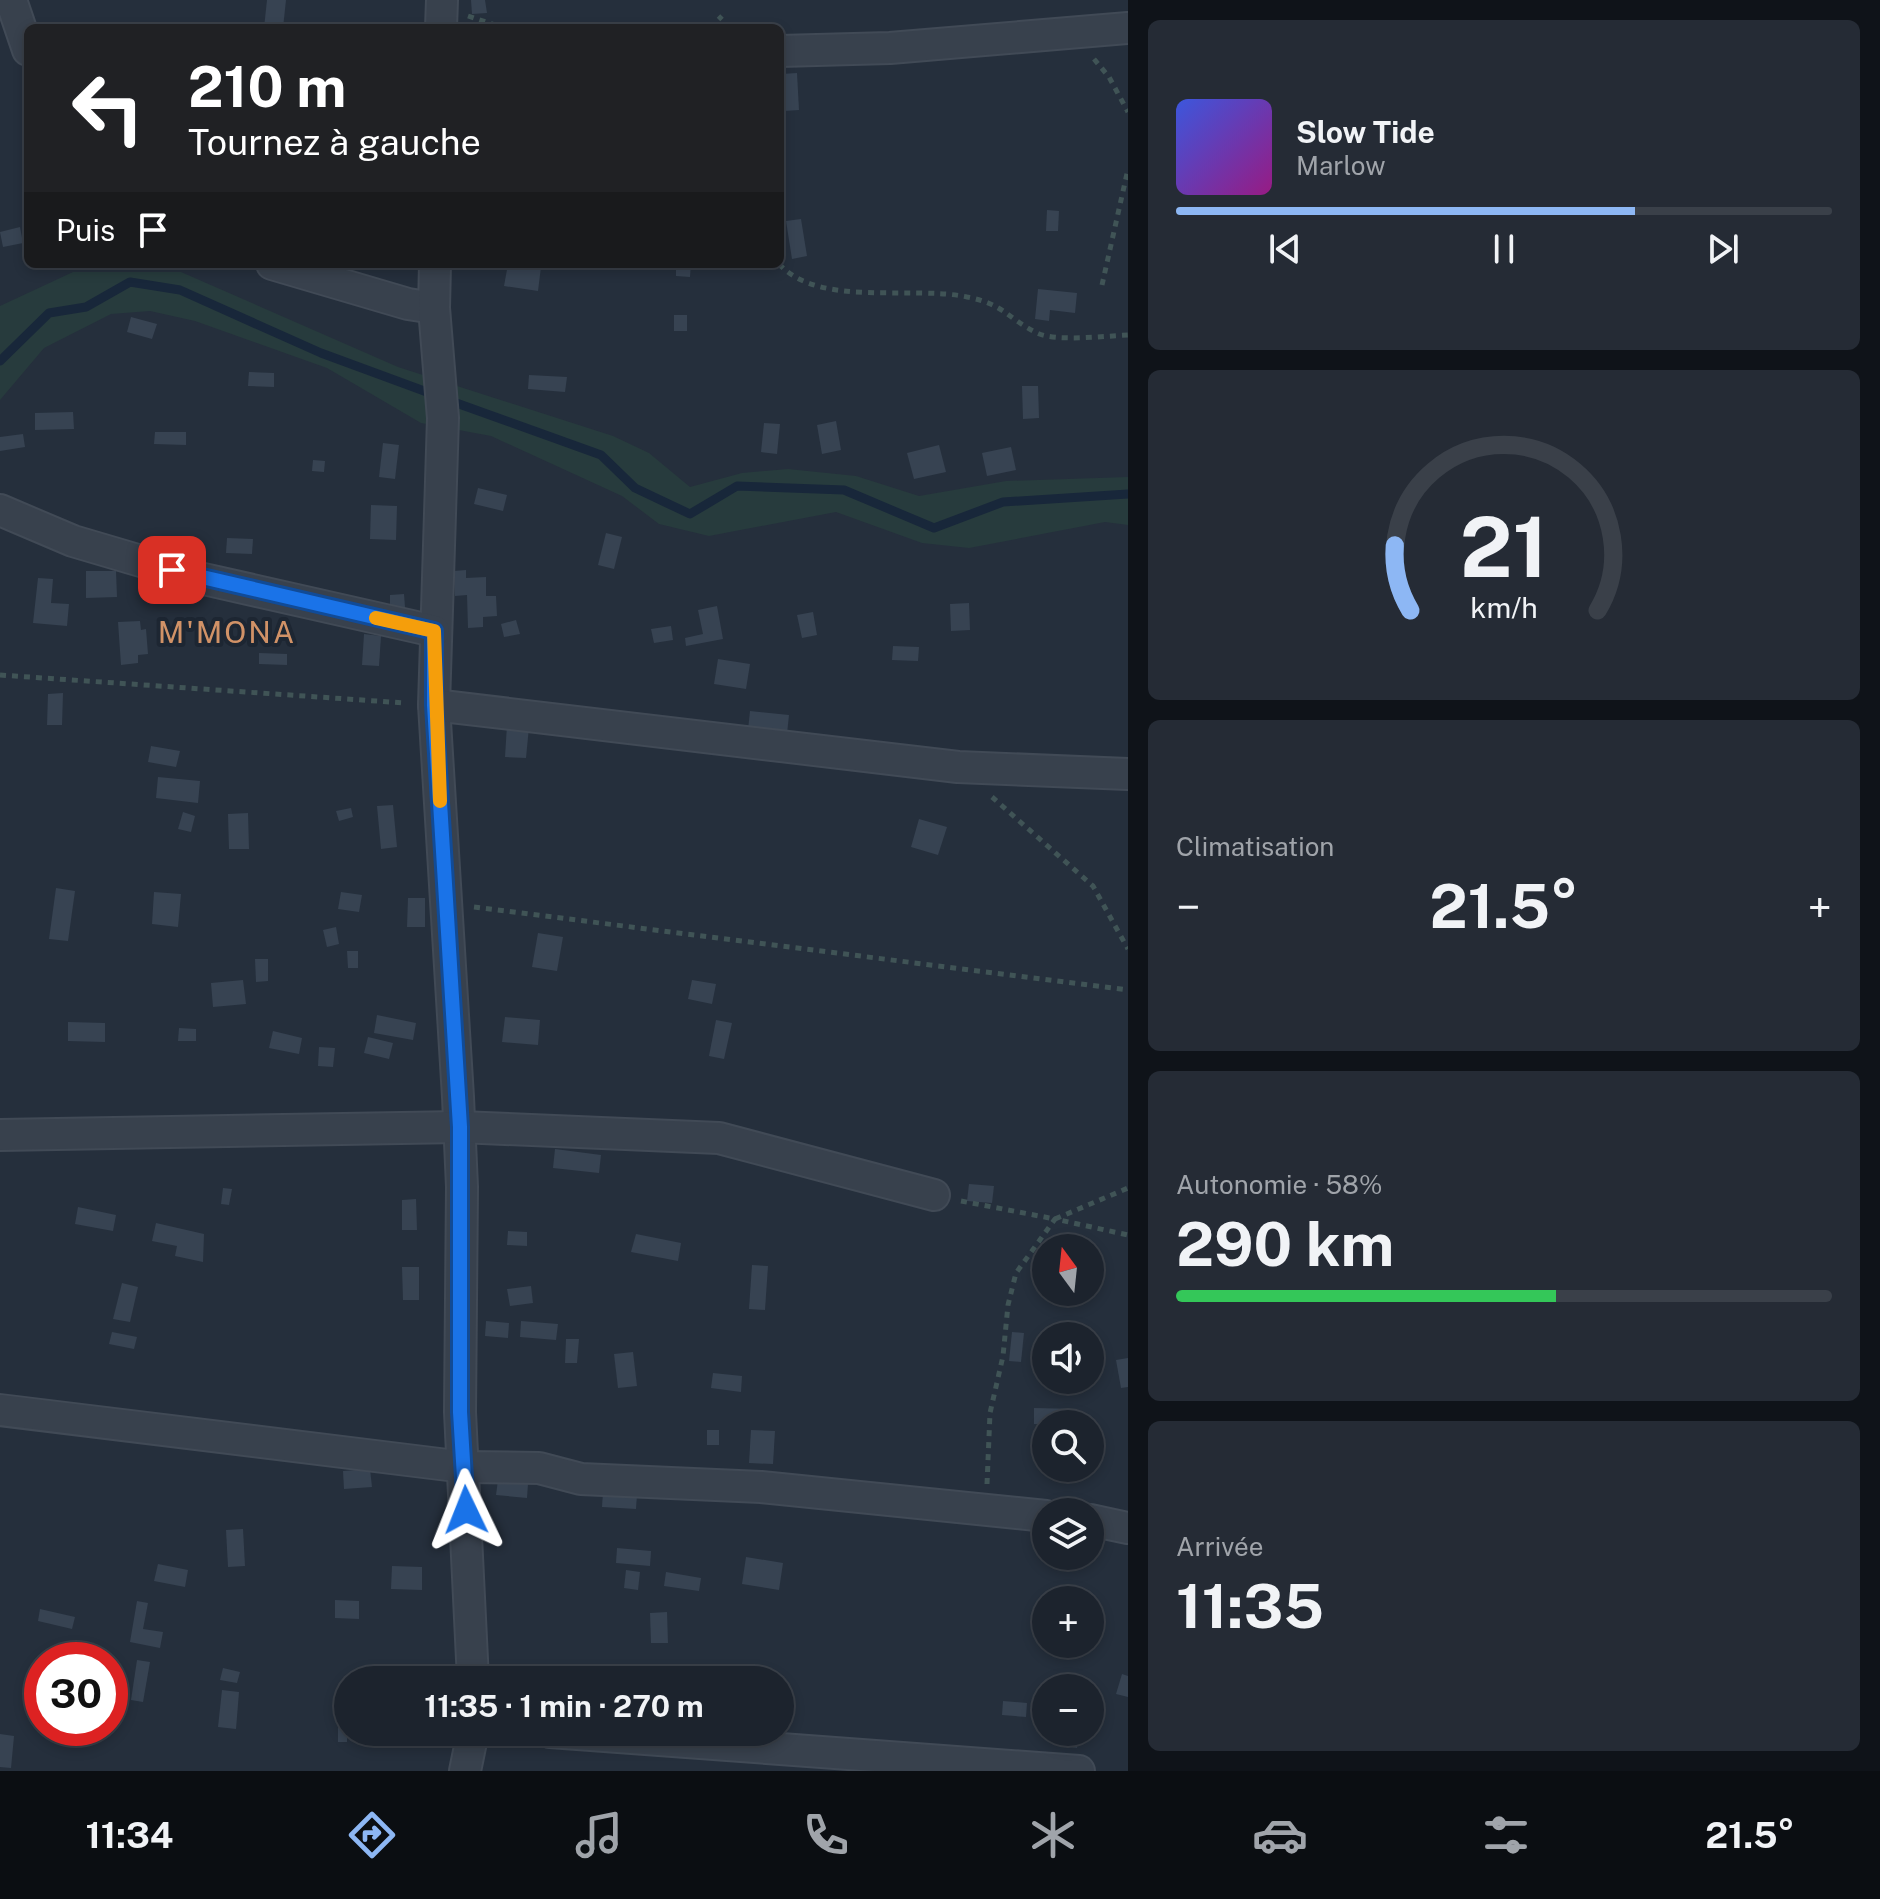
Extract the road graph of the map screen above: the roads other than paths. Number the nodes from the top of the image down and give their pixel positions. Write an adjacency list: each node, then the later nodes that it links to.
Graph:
1 (11, 0): 5 (street)
2 (442, 0): 3 (street)
3 (441, 24)
4 (1128, 28): 6 (street)
5 (24, 38)
6 (784, 51)
7 (286, 268): 9 (street)
8 (435, 268): 9 (street)
9 (434, 308): 11 (street)
10 (0, 510): 11 (street)
11 (434, 631): 12 (street)
12 (434, 705): 13 (street); 14 (street)
13 (1128, 774)
14 (460, 1127): 15 (street); 16 (street); 18 (street)
15 (0, 1135)
16 (934, 1195)
17 (0, 1410): 18 (street)
18 (464, 1467): 19 (street); 22 (street)
19 (1032, 1515)
20 (1104, 1523): 21 (street)
21 (1128, 1528)
22 (472, 1666)
23 (470, 1746): 25 (street)
24 (740, 1746): 26 (street)
25 (465, 1771)
26 (1079, 1771)

